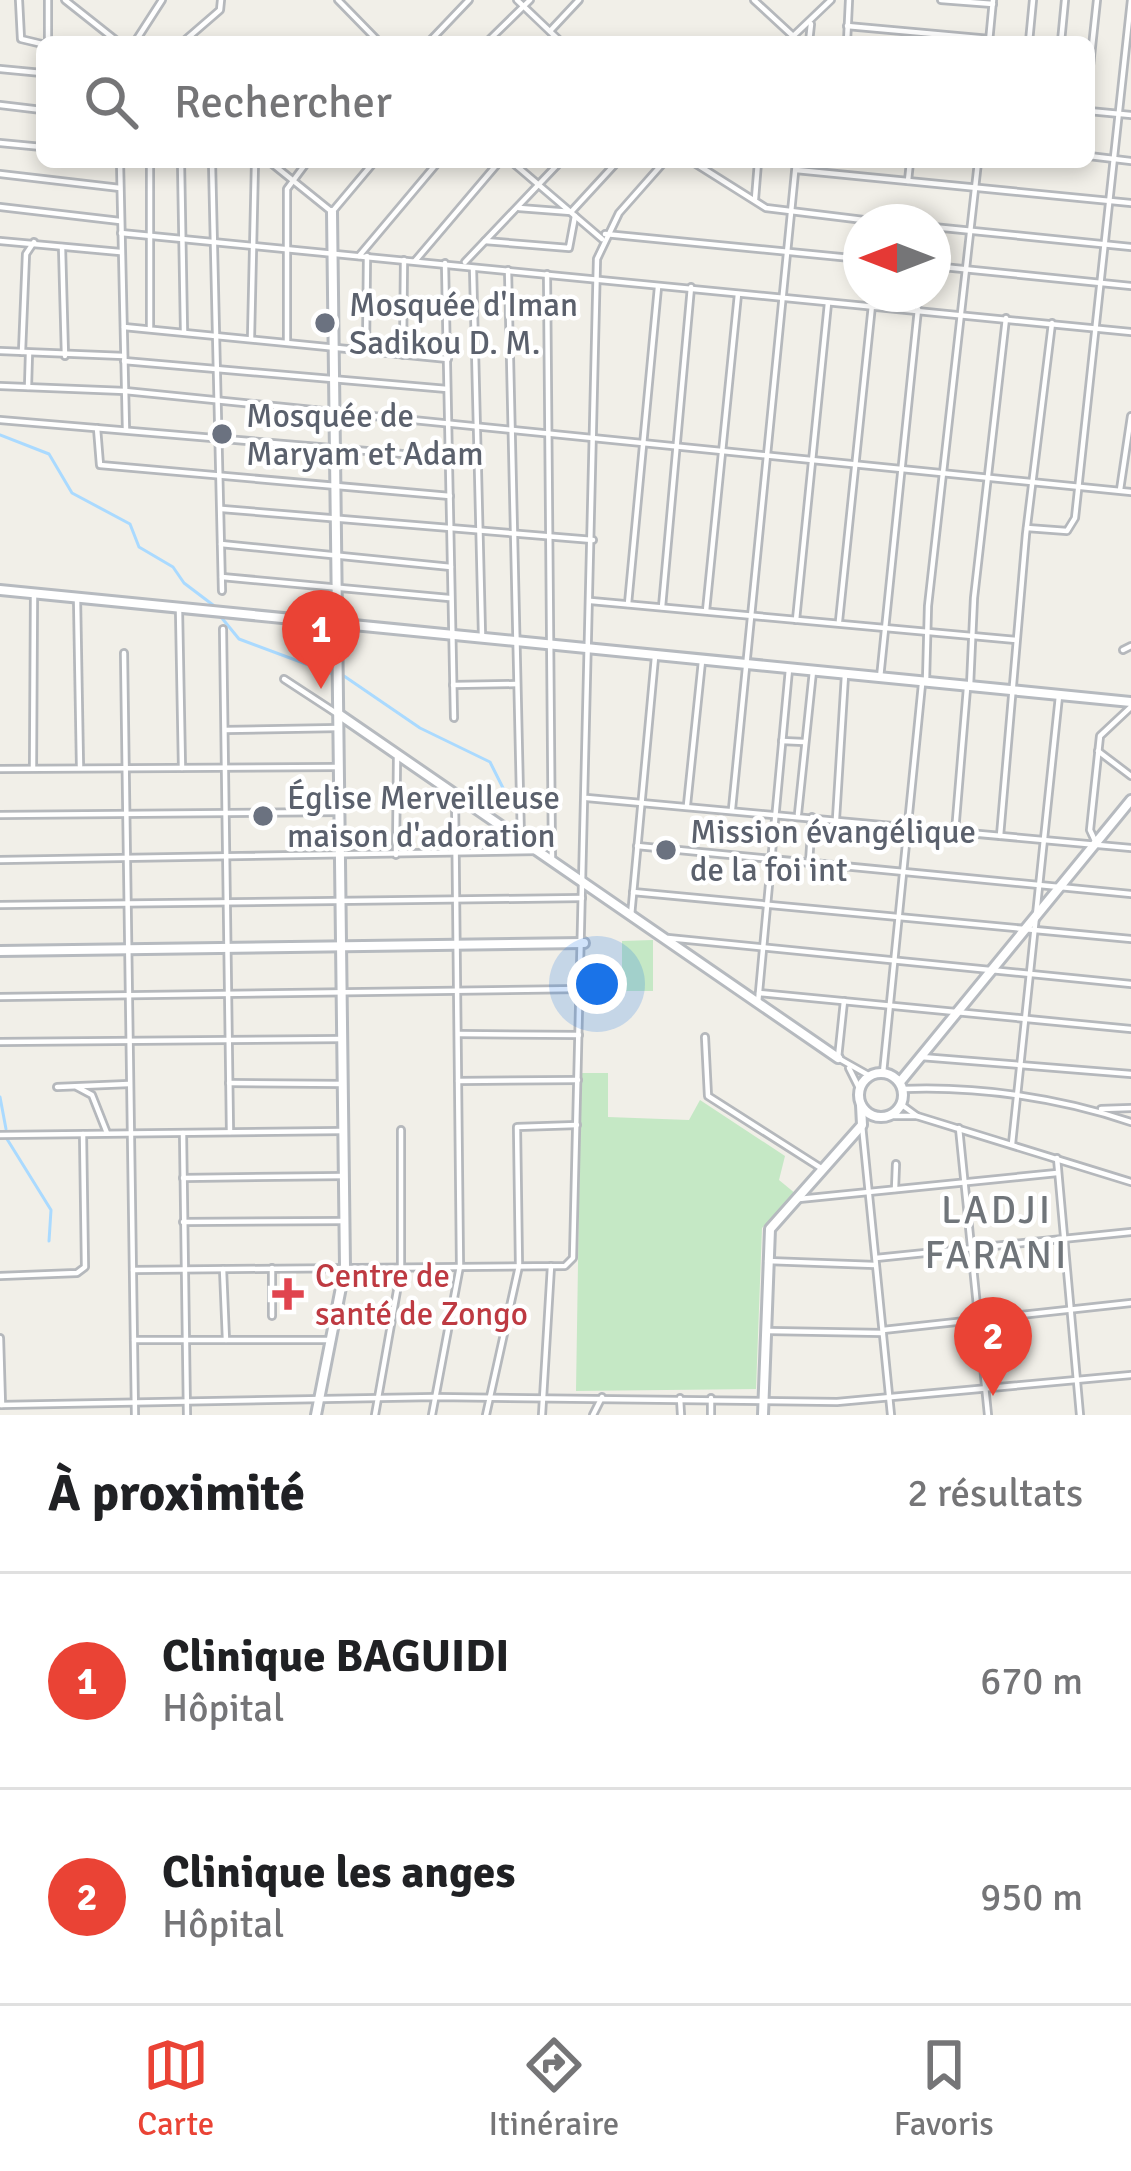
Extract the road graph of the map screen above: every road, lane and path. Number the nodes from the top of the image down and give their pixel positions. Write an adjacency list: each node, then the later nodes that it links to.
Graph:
1 (19, 0): 40 (street)
2 (48, 0): 24 (street)
3 (64, 0): 25 (street)
4 (162, 0): 26 (street)
5 (221, 0): 27 (street)
6 (469, 0): 29 (street)
7 (517, 0): 20 (street)
8 (530, 0): 20 (street)
9 (579, 0): 23 (street)
10 (754, 0): 32 (street)
11 (831, 0): 21 (street)
12 (849, 0): 22 (street)
13 (941, 0): 19 (street)
14 (1033, 0): 37 (street)
15 (1065, 0): 38 (street)
16 (1097, 0): 39 (street)
17 (1131, 0): 46 (street)
18 (343, 2): 28 (street)
19 (993, 2): 36 (street)
20 (524, 6): 23 (street); 30 (street)
21 (812, 20): 32 (street); 33 (street)
22 (848, 26): 34 (street); 35 (street)
23 (550, 31): 31 (street)
24 (45, 36)
25 (110, 36)
26 (139, 36)
27 (190, 36)
28 (374, 36)
29 (435, 36)
30 (493, 36)
31 (555, 36)
32 (794, 36)
33 (810, 36)
34 (847, 36)
35 (949, 36)
36 (990, 36)
37 (1030, 36)
38 (1061, 36)
39 (1093, 36)
40 (36, 41)
41 (0, 69): 42 (street)
42 (36, 72)
43 (0, 105): 44 (street)
44 (36, 109)
45 (1095, 112): 46 (street)
46 (1118, 114): 47 (street); 51 (street)
47 (1131, 116)
48 (0, 143): 49 (street)
49 (36, 146)
50 (1095, 157): 51 (street)
51 (1114, 159): 52 (street); 80 (street)
52 (1131, 160)
53 (120, 168): 77 (street)
54 (150, 168): 92 (street)
55 (181, 168): 94 (street)
56 (212, 168): 98 (street)
57 (255, 168): 100 (street)
58 (278, 168): 74 (street)
59 (303, 168): 74 (street)
60 (369, 168): 84 (street)
61 (433, 168): 107 (street)
62 (494, 168): 110 (street)
63 (519, 168): 76 (street)
64 (554, 168): 76 (street)
65 (612, 168): 86 (street)
66 (659, 168): 93 (street)
67 (703, 168): 79 (street)
68 (758, 168): 79 (street)
69 (796, 168): 85 (street)
70 (811, 168): 75 (street)
71 (909, 168): 75 (street)
72 (978, 168): 78 (street)
73 (0, 174): 77 (street)
74 (294, 181): 84 (street); 103 (street)
75 (908, 181): 78 (street)
76 (538, 185): 83 (street); 86 (street)
77 (120, 188): 88 (street)
78 (976, 188): 80 (street); 90 (street)
79 (755, 200): 85 (street)
80 (1111, 202): 81 (street); 99 (street)
81 (1131, 203)
82 (0, 207): 88 (street)
83 (516, 208): 86 (street); 96 (street)
84 (332, 212): 106 (street)
85 (791, 213): 87 (street); 105 (street)
86 (573, 214): 93 (street); 96 (street)
87 (843, 219)
88 (121, 221): 91 (street)
89 (951, 229): 90 (street)
90 (971, 231): 99 (street); 115 (street)
91 (121, 232): 92 (street); 104 (street)
92 (149, 235): 94 (street); 134 (street)
93 (603, 237): 105 (street); 118 (street)
94 (182, 238): 98 (street); 136 (street)
95 (0, 241): 97 (street)
96 (484, 241): 112 (street)
97 (34, 242): 101 (street); 144 (street)
98 (214, 242): 100 (street); 138 (street)
99 (1107, 244): 102 (street); 119 (street)
100 (250, 245): 103 (street); 139 (street)
101 (62, 246): 104 (street); 146 (street)
102 (1131, 247)
103 (287, 248): 106 (street); 140 (street)
104 (121, 252): 133 (street)
105 (787, 252): 108 (street); 124 (street)
106 (330, 253): 107 (street); 141 (street)
107 (363, 256): 109 (street); 143 (street)
108 (843, 257)
109 (404, 260): 110 (street); 145 (street)
110 (415, 261): 111 (street)
111 (445, 263): 112 (street); 148 (street)
112 (463, 263): 113 (street)
113 (473, 266): 116 (street); 161 (street)
114 (951, 268): 115 (street)
115 (965, 269): 119 (street); 130 (street)
116 (508, 270): 117 (street); 163 (street)
117 (547, 274): 118 (street); 164 (street)
118 (597, 278): 120 (street); 166 (street)
119 (1102, 283): 121 (street); 135 (street)
120 (659, 284): 122 (street); 167 (street)
121 (1131, 286)
122 (691, 287): 123 (street); 169 (street)
123 (738, 292): 124 (street); 170 (street)
124 (783, 296): 125 (street); 172 (street)
125 (828, 301): 126 (street); 173 (street)
126 (843, 302)
127 (871, 312): 174 (street)
128 (918, 312): 175 (street)
129 (943, 312): 130 (street)
130 (960, 314): 131 (street); 176 (street)
131 (1006, 318): 132 (street); 178 (street)
132 (1052, 322): 135 (street); 179 (street)
133 (124, 327): 134 (street); 147 (street)
134 (150, 327): 136 (street)
135 (1097, 328): 137 (street); 180 (street)
136 (184, 331): 138 (street)
137 (1131, 332)
138 (215, 335): 139 (street); 149 (street)
139 (251, 338): 140 (street)
140 (287, 342): 141 (street)
141 (332, 347): 143 (street); 150 (street)
142 (0, 351): 144 (street)
143 (366, 351): 145 (street)
144 (26, 352): 146 (street); 152 (street)
145 (404, 355): 148 (street)
146 (65, 356): 147 (street)
147 (124, 359): 149 (street); 154 (street)
148 (448, 359): 153 (street)
149 (214, 368): 150 (street); 155 (street)
150 (333, 380): 153 (street); 156 (street)
151 (0, 386): 152 (street)
152 (28, 387): 154 (street)
153 (448, 390): 159 (street)
154 (125, 391): 155 (street); 162 (street)
155 (215, 400): 156 (street); 165 (street)
156 (333, 411): 159 (street); 168 (street)
157 (1131, 416): 182 (street)
158 (0, 420): 160 (street)
159 (449, 426): 161 (street); 171 (street)
160 (97, 428): 162 (street); 177 (street)
161 (477, 428): 163 (street); 189 (street)
162 (126, 430): 165 (street)
163 (512, 432): 164 (street); 190 (street)
164 (549, 437): 166 (street); 191 (street)
165 (216, 438): 168 (street); 177 (street)
166 (595, 442): 167 (street); 192 (street)
167 (643, 447): 169 (street); 204 (street)
168 (334, 448): 171 (street); 181 (street)
169 (676, 449): 170 (street); 205 (street)
170 (722, 454): 172 (street); 207 (street)
171 (450, 458): 184 (street)
172 (766, 458): 173 (street); 208 (street)
173 (812, 462): 174 (street); 209 (street)
174 (856, 465): 175 (street); 210 (street)
175 (901, 469): 176 (street); 212 (street)
176 (944, 471): 178 (street); 214 (street)
177 (218, 474): 181 (street); 185 (street)
178 (986, 476): 179 (street); 215 (street)
179 (1032, 481): 180 (street); 187 (street)
180 (1076, 485): 182 (street); 187 (street)
181 (335, 486): 184 (street); 186 (street)
182 (1120, 490): 183 (street)
183 (1131, 492)
184 (450, 496): 188 (street)
185 (221, 509): 186 (street); 193 (street)
186 (336, 520): 188 (street); 194 (street)
187 (1027, 528): 218 (street)
188 (451, 529): 189 (street); 195 (street)
189 (479, 532): 190 (street); 217 (street)
190 (515, 536): 191 (street); 219 (street)
191 (550, 538): 192 (street); 221 (street)
192 (592, 540): 203 (street)
193 (221, 544): 194 (street); 196 (street)
194 (336, 555): 195 (street); 197 (street)
195 (452, 567): 202 (street)
196 (222, 577): 197 (street); 199 (street)
197 (337, 586): 202 (street); 211 (street)
198 (0, 590): 200 (street)
199 (222, 591)
200 (34, 594): 201 (street); 249 (street)
201 (77, 598): 206 (street); 248 (street)
202 (452, 598): 216 (street)
203 (591, 601): 204 (street); 222 (street)
204 (628, 604): 205 (street)
205 (662, 607): 207 (street)
206 (179, 610): 211 (street); 251 (street)
207 (706, 611): 208 (street)
208 (750, 615): 209 (street); 227 (street)
209 (796, 620): 210 (street)
210 (839, 623): 212 (street)
211 (338, 627): 216 (street); 240 (street)
212 (885, 627): 214 (street); 231 (street)
213 (223, 629): 243 (street)
214 (928, 631): 215 (street); 233 (street)
215 (972, 635): 218 (street); 236 (street)
216 (452, 638): 217 (street); 235 (street)
217 (482, 640): 219 (street)
218 (1018, 640): 237 (street)
219 (518, 644): 221 (street); 234 (street)
220 (1131, 646): 223 (street)
221 (551, 647): 222 (street); 286 (street)
222 (590, 650): 225 (street); 257 (street)
223 (1123, 650)
224 (124, 653): 254 (street)
225 (655, 657): 226 (street); 259 (street)
226 (702, 661): 227 (street); 260 (street)
227 (745, 665): 228 (street); 261 (street)
228 (789, 669): 229 (street); 244 (street)
229 (813, 671): 230 (street); 245 (street)
230 (845, 674): 231 (street); 269 (street)
231 (880, 678): 233 (street)
232 (284, 679): 240 (street)
233 (924, 682): 236 (street); 270 (street)
234 (517, 684): 235 (street); 273 (street)
235 (453, 685): 241 (street)
236 (969, 686): 237 (street); 271 (street)
237 (1013, 691): 238 (street); 272 (street)
238 (1059, 695): 239 (street); 274 (street)
239 (1131, 704): 246 (street)
240 (339, 715): 242 (street); 247 (street)
241 (454, 718)
242 (339, 728): 243 (street); 250 (street)
243 (224, 730): 252 (street)
244 (782, 741): 245 (street); 265 (street)
245 (804, 742): 267 (street)
246 (1097, 751): 255 (street); 275 (street)
247 (397, 755): 256 (street); 280 (street)
248 (80, 766): 249 (street); 254 (street)
249 (33, 767): 253 (street)
250 (339, 767): 252 (street); 263 (street)
251 (182, 768): 252 (street); 254 (street)
252 (225, 768): 262 (street)
253 (0, 769)
254 (126, 769): 264 (street)
255 (1131, 776)
256 (455, 795): 273 (street); 279 (street)
257 (586, 798): 259 (street); 289 (street)
258 (1131, 800): 275 (street)
259 (641, 801): 260 (street); 276 (street)
260 (686, 805): 261 (street)
261 (732, 809): 265 (street)
262 (225, 812): 263 (street); 264 (street); 282 (street)
263 (340, 812): 281 (street)
264 (126, 813): 266 (street); 283 (street)
265 (776, 813): 267 (street); 284 (street)
266 (0, 815)
267 (798, 815): 268 (street)
268 (812, 817): 269 (street); 287 (street)
269 (836, 819): 270 (street)
270 (908, 826): 271 (street); 288 (street)
271 (956, 832): 272 (street)
272 (1000, 836): 274 (street)
273 (521, 840): 278 (street)
274 (1044, 840): 275 (street); 290 (street)
275 (1095, 843): 277 (street); 291 (street)
276 (637, 846): 284 (street); 292 (street)
277 (1131, 848)
278 (536, 851): 279 (street); 286 (street)
279 (455, 853): 280 (street); 295 (street)
280 (396, 855): 281 (street)
281 (340, 856): 282 (street); 296 (street)
282 (226, 857): 283 (street); 297 (street)
283 (126, 859): 285 (street); 300 (street)
284 (771, 859): 287 (street); 298 (street)
285 (0, 860)
286 (552, 862): 289 (street)
287 (809, 863): 288 (street)
288 (904, 871): 290 (street); 303 (street)
289 (583, 883): 294 (street); 302 (street)
290 (1040, 885): 291 (street); 301 (street)
291 (1057, 889): 293 (street); 301 (street)
292 (633, 892): 298 (street); 302 (street)
293 (1131, 894)
294 (582, 898): 295 (street); 308 (street)
295 (455, 899): 296 (street); 309 (street)
296 (341, 901): 297 (street); 310 (street)
297 (226, 902): 300 (street); 312 (street)
298 (767, 903): 303 (street); 311 (street)
299 (0, 904): 300 (street)
300 (126, 904): 313 (street)
301 (1039, 910): 304 (street); 305 (street)
302 (631, 916): 306 (street)
303 (899, 917): 305 (street); 315 (street)
304 (1035, 929): 305 (street); 307 (street); 317 (street)
305 (1023, 930): 316 (street)
306 (662, 938): 311 (street); 325 (street)
307 (1131, 939)
308 (584, 943): 309 (street); 319 (street)
309 (456, 945): 310 (street); 320 (street)
310 (342, 946): 312 (street); 321 (street)
311 (763, 947): 315 (street); 325 (street)
312 (227, 948): 313 (street); 322 (street)
313 (128, 949): 314 (street); 323 (street)
314 (0, 951)
315 (893, 962): 316 (street); 327 (street)
316 (987, 973): 317 (street); 328 (street)
317 (1031, 974): 318 (street); 329 (street)
318 (1131, 984)
319 (580, 989): 320 (street); 332 (street)
320 (457, 991): 321 (street); 331 (street)
321 (342, 993): 322 (street); 335 (street)
322 (228, 994): 323 (street); 334 (street)
323 (128, 995): 324 (street); 337 (street)
324 (0, 997)
325 (758, 998): 326 (street); 338 (street)
326 (844, 1001): 327 (street); 338 (street)
327 (890, 1006): 328 (street); 342 (street)
328 (952, 1014): 329 (street); 339 (street)
329 (1026, 1018): 330 (street); 340 (street)
330 (1131, 1029)
331 (457, 1034): 332 (street); 346 (street)
332 (579, 1035): 345 (street)
333 (706, 1037): 377 (street)
334 (229, 1039): 335 (street); 337 (street); 347 (street)
335 (343, 1039): 349 (street)
336 (0, 1042): 337 (street)
337 (128, 1044): 348 (street)
338 (838, 1058): 341 (street)
339 (913, 1061): 340 (street); 342 (street); 350 (street)
340 (1021, 1063): 343 (street); 354 (street)
341 (849, 1068): 344 (street); 353 (street)
342 (886, 1073): 344 (street); 350 (street)
343 (1131, 1074)
344 (870, 1076): 353 (street)
345 (578, 1080): 346 (street); 364 (street)
346 (458, 1081): 393 (street)
347 (229, 1083): 349 (street); 368 (street)
348 (129, 1084): 352 (street); 370 (street)
349 (343, 1084): 367 (street)
350 (901, 1085): 354 (street); 356 (street)
351 (57, 1087): 352 (street)
352 (76, 1087): 369 (street)
353 (860, 1090): 355 (street)
354 (1018, 1096): 358 (street); 374 (street)
355 (861, 1105): 359 (street); 363 (street)
356 (902, 1105): 360 (street); 361 (street)
357 (1131, 1108): 358 (street)
358 (1101, 1109): 362 (street)
359 (871, 1115): 360 (street); 363 (street)
360 (890, 1116): 361 (street)
361 (917, 1116): 365 (street)
362 (1131, 1122)
363 (861, 1124): 377 (street); 384 (street)
364 (577, 1125): 394 (street); 395 (street)
365 (958, 1128): 374 (street); 381 (street)
366 (401, 1130): 398 (street)
367 (344, 1131): 368 (street); 379 (street)
368 (230, 1132): 371 (street)
369 (107, 1133): 370 (street); 372 (street)
370 (130, 1133): 371 (street); 400 (street)
371 (183, 1133): 380 (street)
372 (83, 1134): 373 (street); 402 (street)
373 (0, 1135)
374 (1012, 1144): 375 (street)
375 (1057, 1158): 378 (street); 382 (street)
376 (896, 1164): 383 (street)
377 (824, 1170): 385 (street)
378 (1058, 1172): 381 (street); 389 (street)
379 (344, 1176): 380 (street); 386 (street)
380 (183, 1178): 387 (street)
381 (962, 1182): 383 (street); 390 (street)
382 (1131, 1182)
383 (895, 1189): 384 (street)
384 (870, 1192): 385 (street); 392 (street)
385 (800, 1199): 391 (street)
386 (345, 1221): 387 (street); 396 (street)
387 (183, 1222): 401 (street)
388 (1131, 1232): 389 (street)
389 (1065, 1239): 390 (street); 404 (street)
390 (970, 1248): 392 (street); 406 (street)
391 (767, 1262): 392 (street); 407 (street)
392 (876, 1262): 408 (street)
393 (460, 1266): 394 (street); 398 (street); 418 (street)
394 (518, 1266): 395 (street); 419 (street)
395 (551, 1266): 420 (street)
396 (345, 1267): 397 (street); 398 (street); 413 (street)
397 (272, 1268): 399 (street); 405 (street)
398 (401, 1268): 417 (street)
399 (223, 1269): 401 (street); 412 (street)
400 (133, 1270): 401 (street); 410 (street)
401 (184, 1270): 411 (street)
402 (0, 1276)
403 (1131, 1303): 404 (street)
404 (1071, 1309): 406 (street); 415 (street)
405 (272, 1316)
406 (977, 1318): 408 (street); 416 (street)
407 (766, 1331): 408 (street); 424 (street)
408 (883, 1332): 426 (street)
409 (0, 1338): 430 (street)
410 (134, 1340): 411 (street); 427 (street)
411 (185, 1340): 412 (street); 428 (street)
412 (226, 1340): 413 (street)
413 (332, 1340): 425 (street)
414 (1131, 1375): 415 (street)
415 (1078, 1381): 416 (street); 445 (street)
416 (984, 1391): 426 (street); 444 (street)
417 (378, 1397): 418 (street); 425 (street); 435 (street)
418 (435, 1397): 419 (street); 436 (street)
419 (489, 1397): 420 (street); 437 (street)
420 (546, 1397): 421 (street); 438 (street)
421 (602, 1397): 422 (street); 439 (street)
422 (680, 1398): 423 (street); 440 (street)
423 (711, 1398): 424 (street); 441 (street)
424 (763, 1398): 426 (street); 442 (street)
425 (319, 1399): 428 (street); 434 (street)
426 (891, 1400): 443 (street)
427 (135, 1402): 428 (street); 429 (street); 432 (street)
428 (188, 1402): 433 (street)
429 (76, 1403): 430 (street); 431 (street)
430 (1, 1405)
431 (74, 1415)
432 (136, 1415)
433 (187, 1415)
434 (316, 1415)
435 (375, 1415)
436 (432, 1415)
437 (486, 1415)
438 (542, 1415)
439 (592, 1415)
440 (681, 1415)
441 (711, 1415)
442 (763, 1415)
443 (891, 1415)
444 (988, 1415)
445 (1079, 1415)

